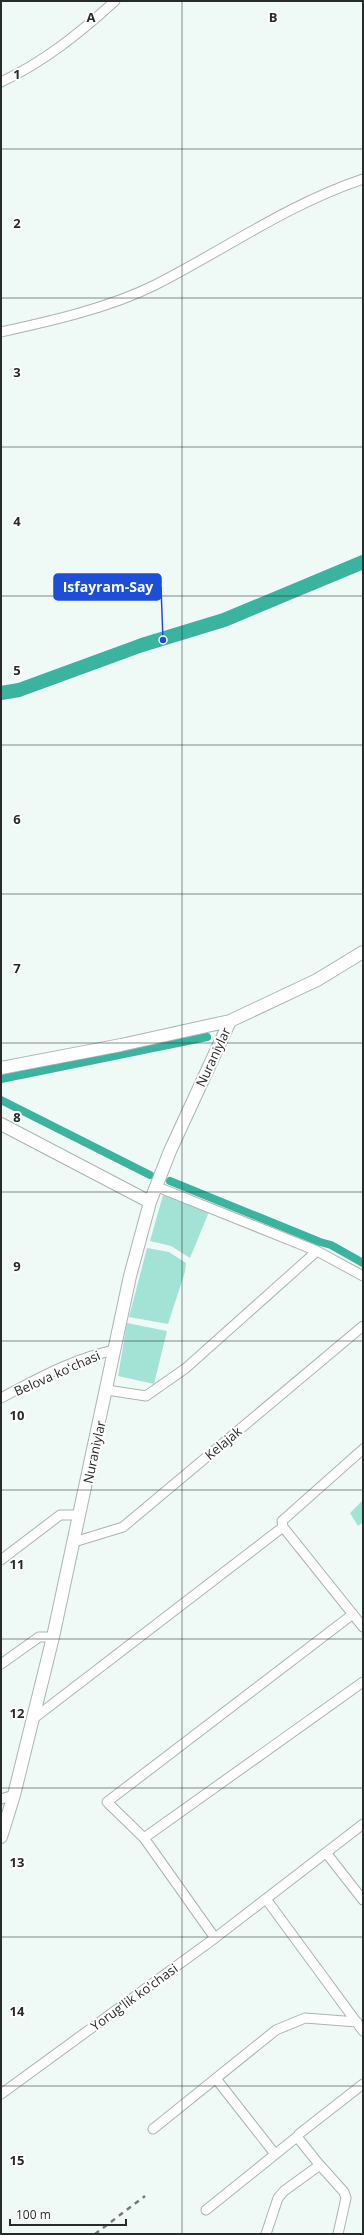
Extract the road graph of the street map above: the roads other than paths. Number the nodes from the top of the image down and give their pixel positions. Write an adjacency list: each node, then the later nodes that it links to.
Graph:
1 (115, 1): 2 (street)
2 (1, 82)
3 (363, 179): 4 (street)
4 (1, 332)
5 (363, 952): 6 (main road, Nuraniylar)
6 (230, 1020): 7 (main road); 9 (main road, Nuraniylar)
7 (1, 1068)
8 (1, 1124): 10 (main road)
9 (155, 1186): 10 (main road, Nuraniylar); 11 (street)
10 (150, 1202): 14 (main road, Nuraniylar)
11 (317, 1252): 12 (street); 15 (street)
12 (363, 1276)
13 (363, 1326): 20 (street, Kelajak)
14 (114, 1350): 15 (main road, Nuraniylar); 16 (street, Belova koʻchasi)
15 (107, 1390): 18 (main road, Nuraniylar)
16 (1, 1398)
17 (363, 1449): 19 (street)
18 (80, 1515): 20 (main road, Nuraniylar); 21 (street)
19 (283, 1527): 22 (street); 27 (street)
20 (74, 1542): 24 (main road, Nuraniylar)
21 (1, 1560)
22 (353, 1614): 23 (street); 32 (street)
23 (363, 1627)
24 (53, 1637): 25 (street); 27 (main road, Nuraniylar)
25 (1, 1664)
26 (363, 1682): 32 (street)
27 (33, 1719): 28 (main road, Nuraniylar)
28 (14, 1795): 29 (street); 31 (main road, Nuraniylar)
29 (1, 1799)
30 (363, 1824): 33 (street, Yorug'lik ko'chasi)
31 (1, 1837)
32 (144, 1838): 36 (street)
33 (327, 1854): 34 (street, Yorug'lik ko'chasi); 35 (street)
34 (266, 1899): 36 (street, Yorug'lik ko'chasi); 37 (street)
35 (363, 1900)
36 (215, 1938): 41 (street, Yorug'lik ko'chasi)
37 (357, 2022): 38 (street); 39 (street)
38 (363, 2031)
39 (217, 2080): 42 (street); 44 (street)
40 (363, 2084): 43 (street)
41 (1, 2094)
42 (153, 2129)
43 (298, 2136): 44 (street); 45 (street)
44 (275, 2154): 46 (street)
45 (318, 2163): 47 (street); 48 (street)
46 (206, 2210)
47 (266, 2234)
48 (338, 2234)

